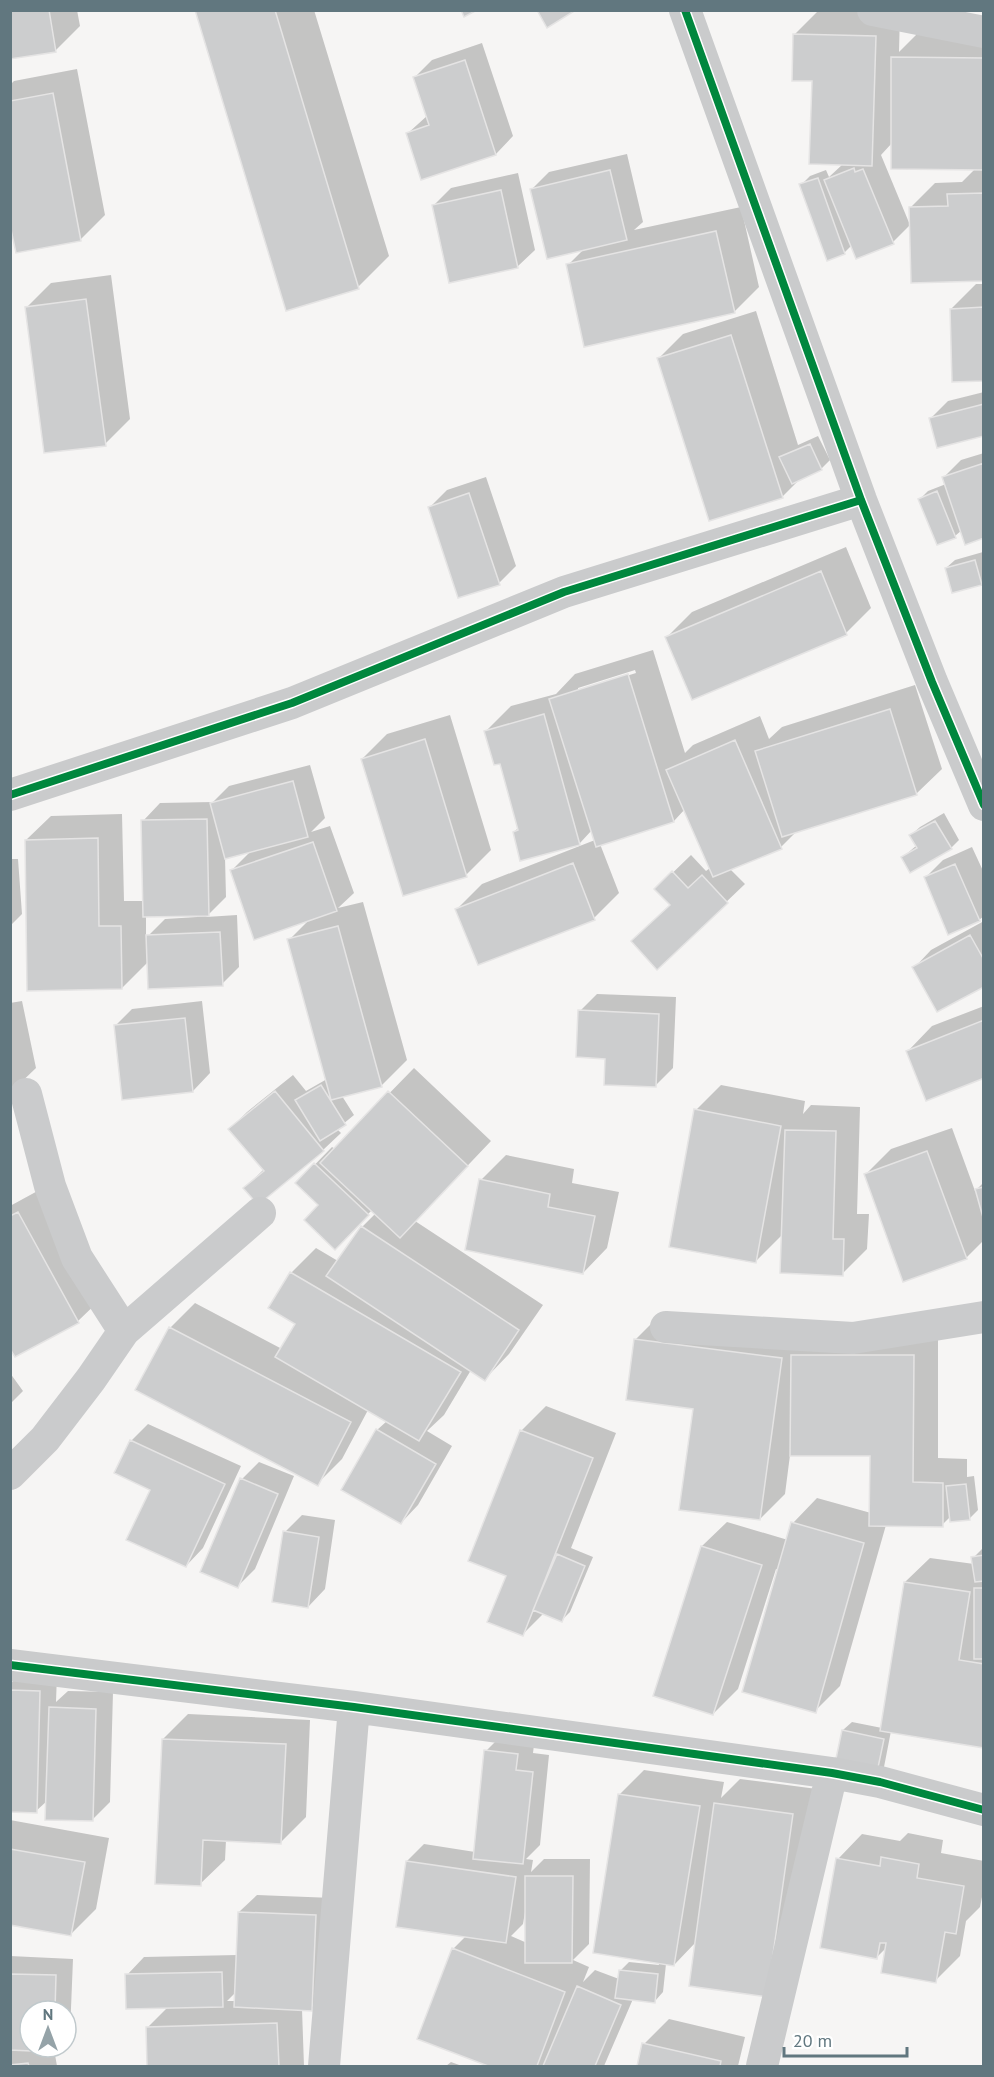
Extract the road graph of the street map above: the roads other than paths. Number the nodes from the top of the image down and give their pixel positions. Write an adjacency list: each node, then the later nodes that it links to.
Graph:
1 (685, 10): 4 (street)
2 (873, 10): 3 (street)
3 (984, 32)
4 (861, 500): 5 (street); 6 (street)
5 (10, 795)
6 (984, 805)
7 (26, 1094): 11 (street)
8 (260, 1213): 11 (street)
9 (984, 1317): 10 (street)
10 (666, 1327)
11 (124, 1332): 12 (street)
12 (10, 1474)
13 (10, 1665): 14 (street)
14 (354, 1707): 15 (street); 17 (street)
15 (832, 1773): 16 (street); 18 (street)
16 (984, 1810)
17 (324, 2067)
18 (762, 2067)

